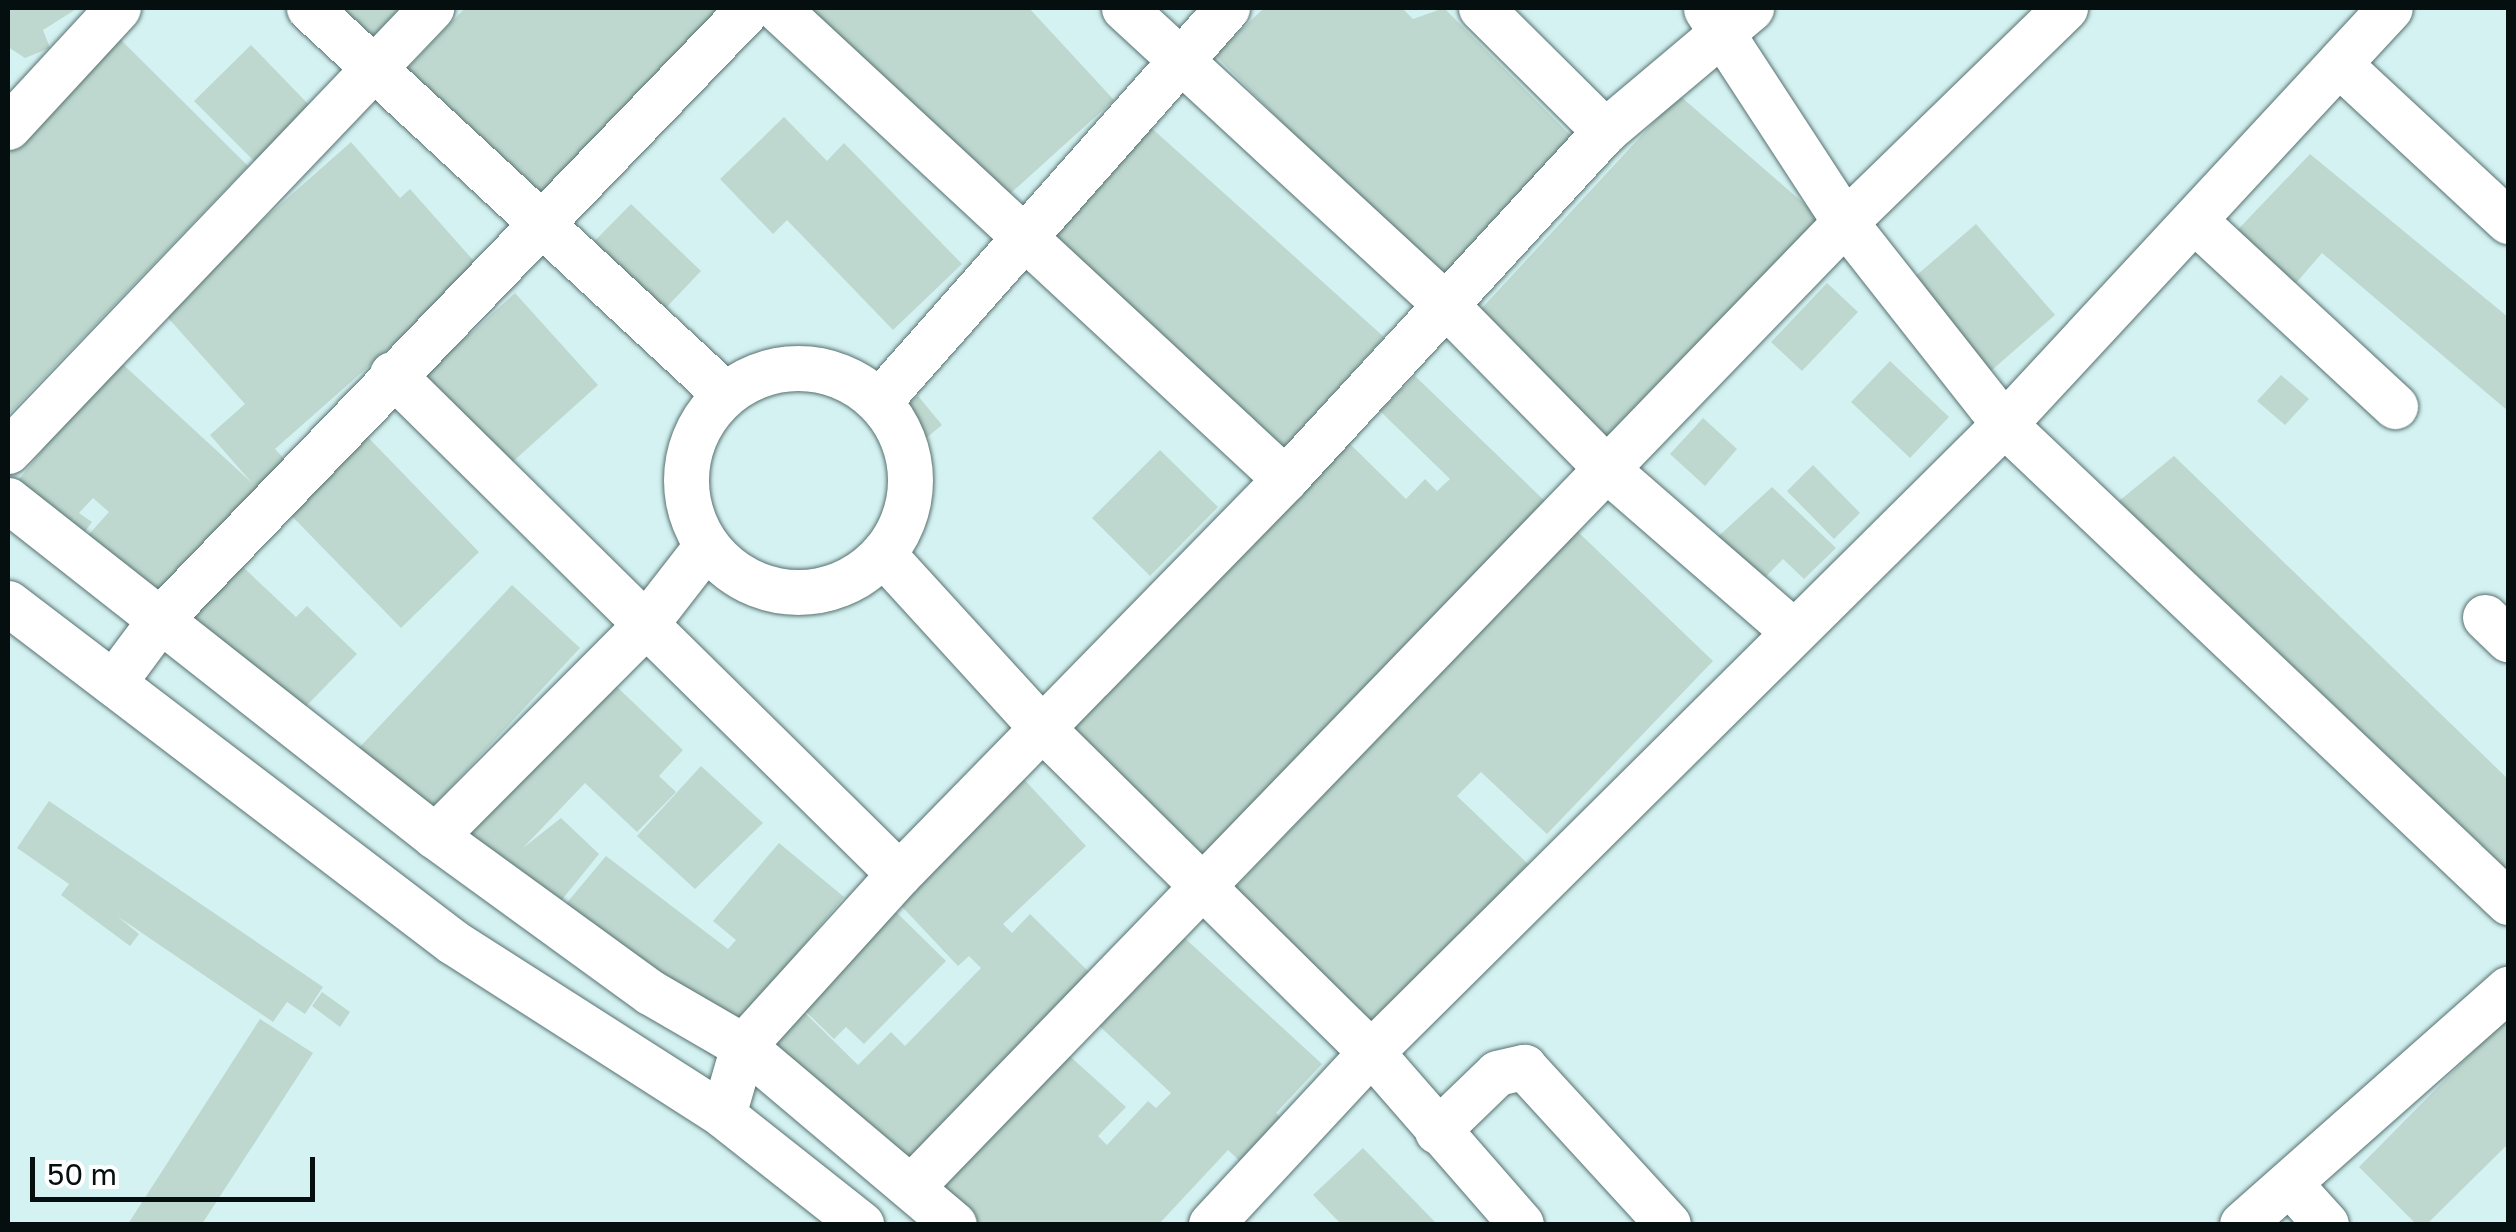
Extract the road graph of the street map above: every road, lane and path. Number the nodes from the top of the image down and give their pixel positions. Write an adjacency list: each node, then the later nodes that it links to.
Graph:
1 (118, 8): 15 (street)
2 (310, 8): 14 (street)
3 (432, 8): 14 (street)
4 (748, 8): 20 (street)
5 (778, 8): 21 (street)
6 (1124, 8): 12 (street)
7 (1227, 8): 12 (street)
8 (1481, 8): 16 (street)
9 (2065, 8): 19 (street)
10 (2390, 8): 13 (street)
11 (1726, 15): 16 (street); 19 (street)
12 (1175, 57): 21 (street); 22 (street)
13 (2339, 64): 17 (street); 18 (street)
14 (375, 66): 20 (street); 28 (street)
15 (8, 127)
16 (1606, 131): 22 (street)
17 (2194, 220): 26 (street); 27 (street)
18 (2508, 221)
19 (1845, 222): 27 (street); 29 (street)
20 (542, 226): 23 (street); 24 (street)
21 (1021, 232): 25 (street); 30 (street)
22 (1442, 301): 29 (street); 30 (street)
23 (392, 374): 35 (street); 36 (street)
24 (709, 394): 25 (street); 32 (street)
25 (879, 401): 33 (street)
26 (2395, 406)
27 (2004, 424): 37 (street); 43 (street)
28 (8, 451)
29 (1611, 474): 37 (street); 42 (street)
30 (1285, 479): 39 (street)
31 (8, 500): 35 (street)
32 (706, 546): 33 (street); 36 (street)
33 (883, 554): 39 (street)
34 (8, 603): 38 (street)
35 (162, 617): 38 (street); 40 (street)
36 (644, 626): 40 (street); 41 (street)
37 (1794, 632): 46 (street)
38 (112, 683): 47 (street)
39 (1040, 726): 41 (street); 42 (street)
40 (436, 836): 45 (street)
41 (899, 874): 45 (street)
42 (1202, 886): 46 (street); 50 (street)
43 (2508, 902)
44 (2508, 990): 49 (street)
45 (743, 1046): 47 (street); 50 (street)
46 (1371, 1052): 48 (street); 53 (street)
47 (723, 1115): 51 (street)
48 (1437, 1131): 54 (street); 55 (street)
49 (2289, 1183): 56 (street); 57 (street)
50 (911, 1187): 52 (street)
51 (861, 1224)
52 (954, 1224)
53 (1211, 1224)
54 (1521, 1224)
55 (1667, 1224)
56 (2242, 1224)
57 (2326, 1224)

